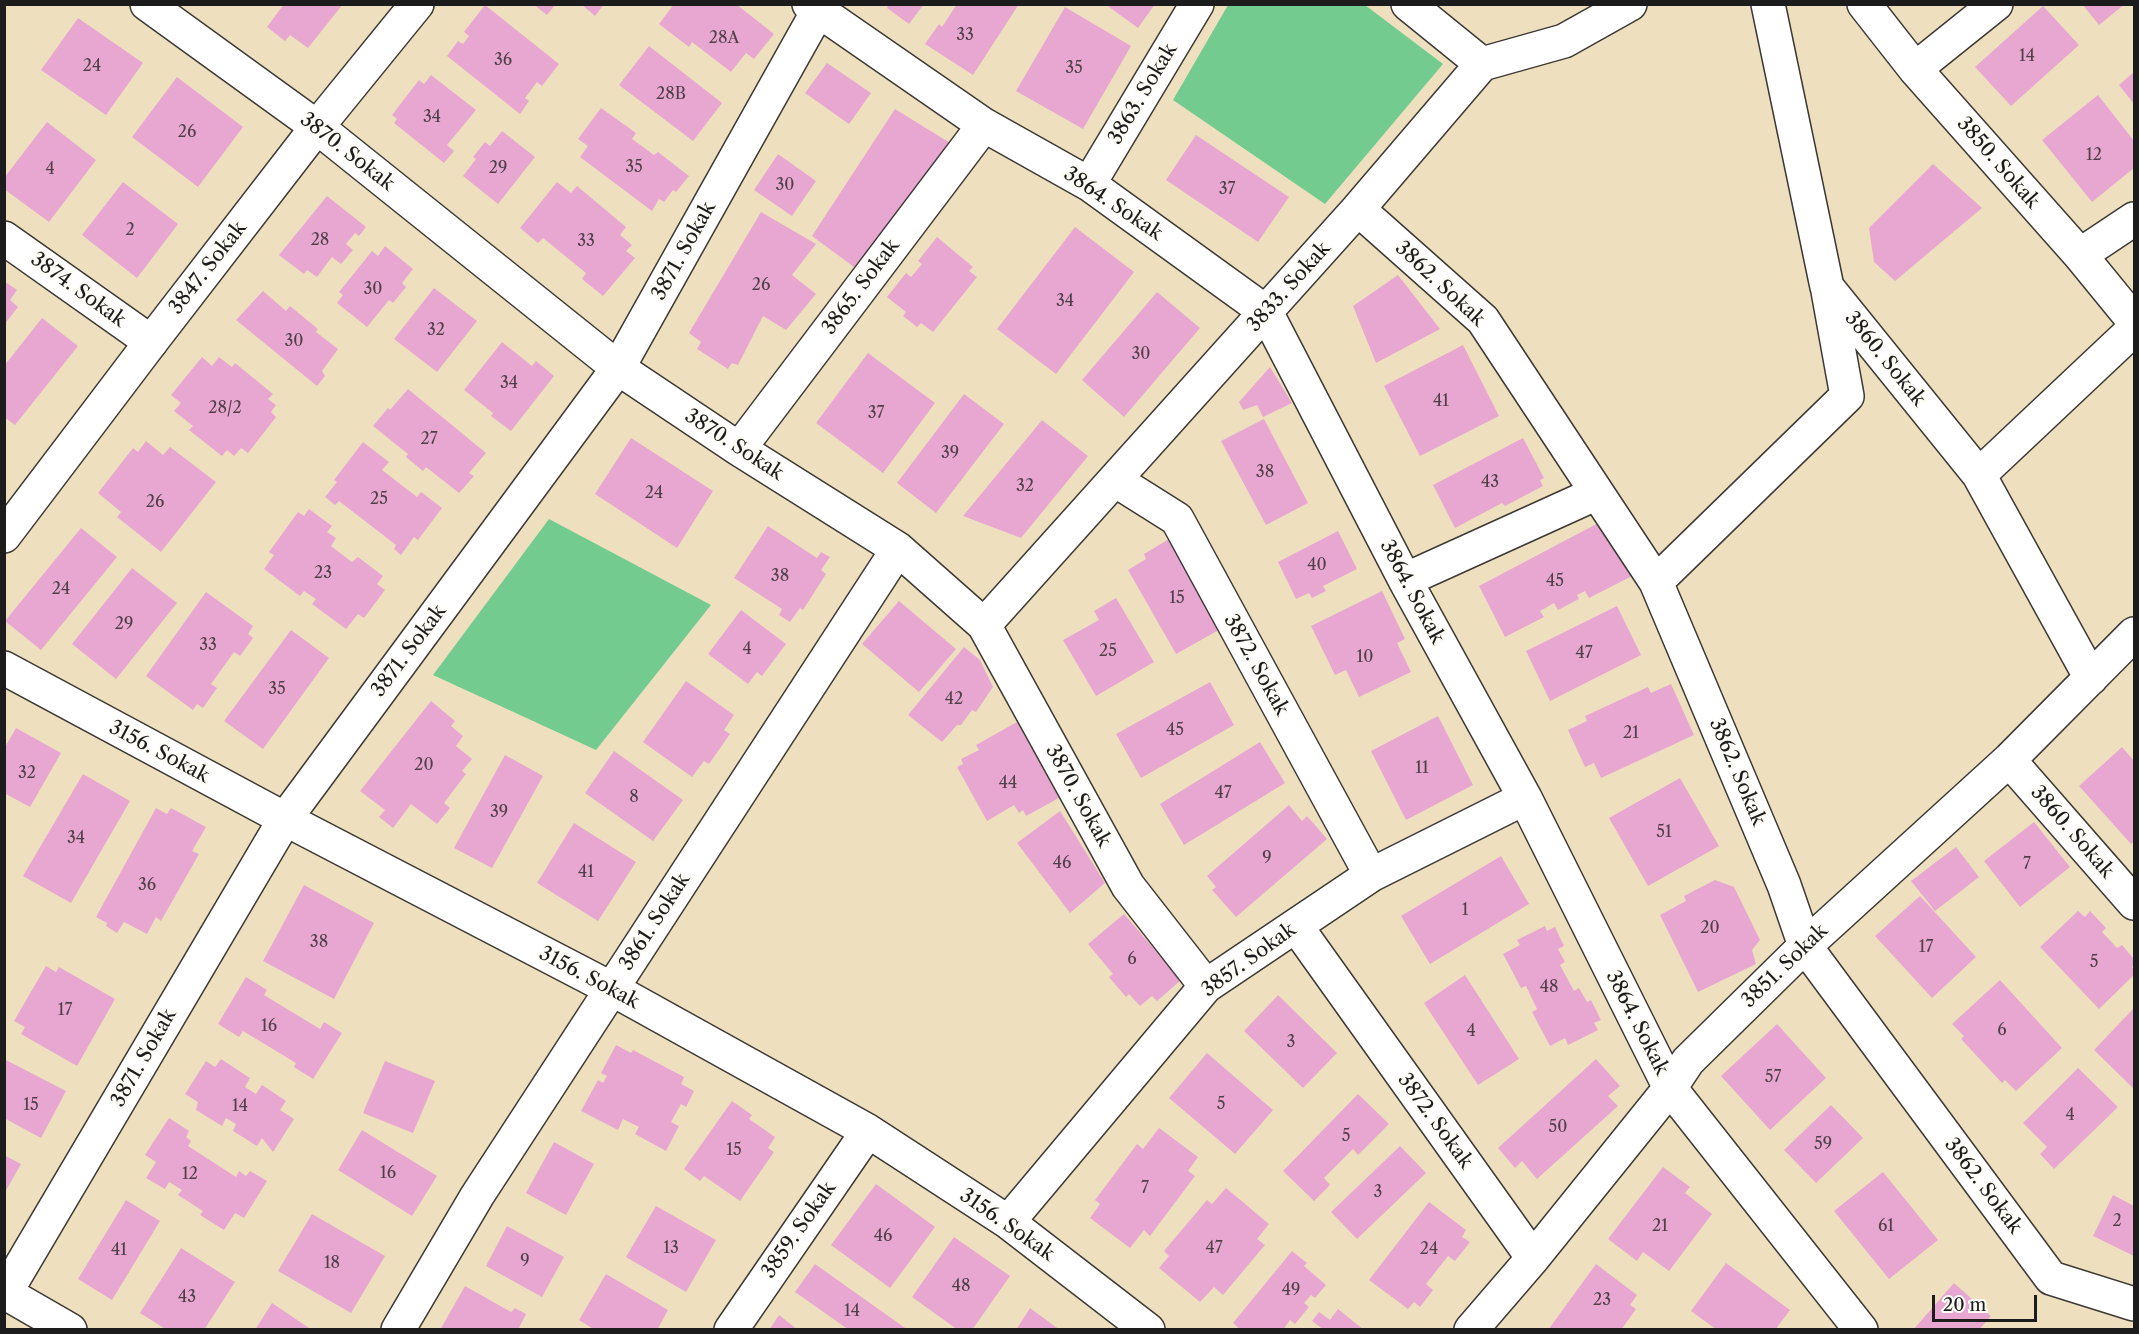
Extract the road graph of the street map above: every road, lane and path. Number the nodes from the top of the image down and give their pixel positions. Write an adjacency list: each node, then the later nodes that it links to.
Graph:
1 (147, 4): 13 (street, 3870. Sokak)
2 (417, 4): 13 (street, 3847. Sokak)
3 (1197, 4): 14 (street, 3863. Sokak)
4 (1408, 4): 10 (street)
5 (1768, 4): 19 (street, 3860. Sokak)
6 (1864, 4): 11 (street, 3850. Sokak)
7 (1996, 4): 11 (street)
8 (1624, 6): 10 (street)
9 (814, 8): 12 (street, 3864. Sokak); 24 (street, 3871. Sokak)
10 (1482, 64): 15 (street, 3833. Sokak)
11 (1915, 69): 18 (street, 3850. Sokak)
12 (984, 125): 14 (street, 3864. Sokak); 25 (street, 3865. Sokak)
13 (317, 127): 23 (street, 3847. Sokak); 24 (street, 3870. Sokak)
14 (1089, 184): 20 (street, 3864. Sokak)
15 (1358, 209): 20 (street, 3833. Sokak); 28 (street, 3862. Sokak)
16 (2134, 219): 18 (street)
17 (4, 238): 23 (street, 3874. Sokak)
18 (2080, 255): 21 (street, 3850. Sokak)
19 (1827, 287): 26 (street, 3860. Sokak); 32 (street)
20 (1266, 312): 27 (street, 3833. Sokak); 31 (street, 3864. Sokak)
21 (2134, 321)
22 (2134, 329): 26 (street)
23 (151, 342): 29 (street, 3847. Sokak)
24 (618, 368): 25 (street, 3870. Sokak); 39 (street, 3871. Sokak)
25 (739, 449): 30 (street, 3870. Sokak)
26 (1979, 475): 36 (street, 3860. Sokak)
27 (1114, 480): 33 (street, 3833. Sokak); 40 (street, 3872. Sokak)
28 (1597, 494): 31 (street); 32 (street, 3862. Sokak)
29 (4, 536)
30 (898, 549): 33 (street, 3870. Sokak); 45 (street, 3861. Sokak)
31 (1405, 580): 38 (street, 3864. Sokak)
32 (1656, 582): 43 (street, 3862. Sokak)
33 (984, 625): 44 (street, 3870. Sokak)
34 (2134, 634): 36 (street, 3851. Sokak)
35 (4, 668): 39 (street, 3156. Sokak)
36 (2091, 678): 37 (street, 3851. Sokak)
37 (2009, 760): 41 (street, 3860. Sokak); 43 (street, 3851. Sokak)
38 (1525, 798): 40 (street, 3857. Sokak); 46 (street, 3864. Sokak)
39 (285, 819): 45 (street, 3156. Sokak); 50 (street, 3871. Sokak)
40 (1371, 874): 42 (street, 3857. Sokak)
41 (2134, 903)
42 (1296, 926): 44 (street, 3857. Sokak); 49 (street, 3872. Sokak)
43 (1805, 945): 46 (street, 3851. Sokak); 51 (street, 3862. Sokak)
44 (1206, 986): 48 (street, 3857. Sokak)
45 (612, 989): 47 (street, 3156. Sokak); 54 (street, 3861. Sokak)
46 (1670, 1088): 49 (street, 3851. Sokak); 52 (street, 3864. Sokak)
47 (868, 1131): 48 (street, 3156. Sokak); 55 (street, 3859. Sokak)
48 (1008, 1222): 56 (street, 3156. Sokak)
49 (1533, 1258): 57 (street, 3851. Sokak)
50 (5, 1293): 53 (street)
51 (2134, 1304)
52 (1845, 1322)
53 (70, 1329)
54 (398, 1329)
55 (731, 1329)
56 (1148, 1329)
57 (1471, 1329)

